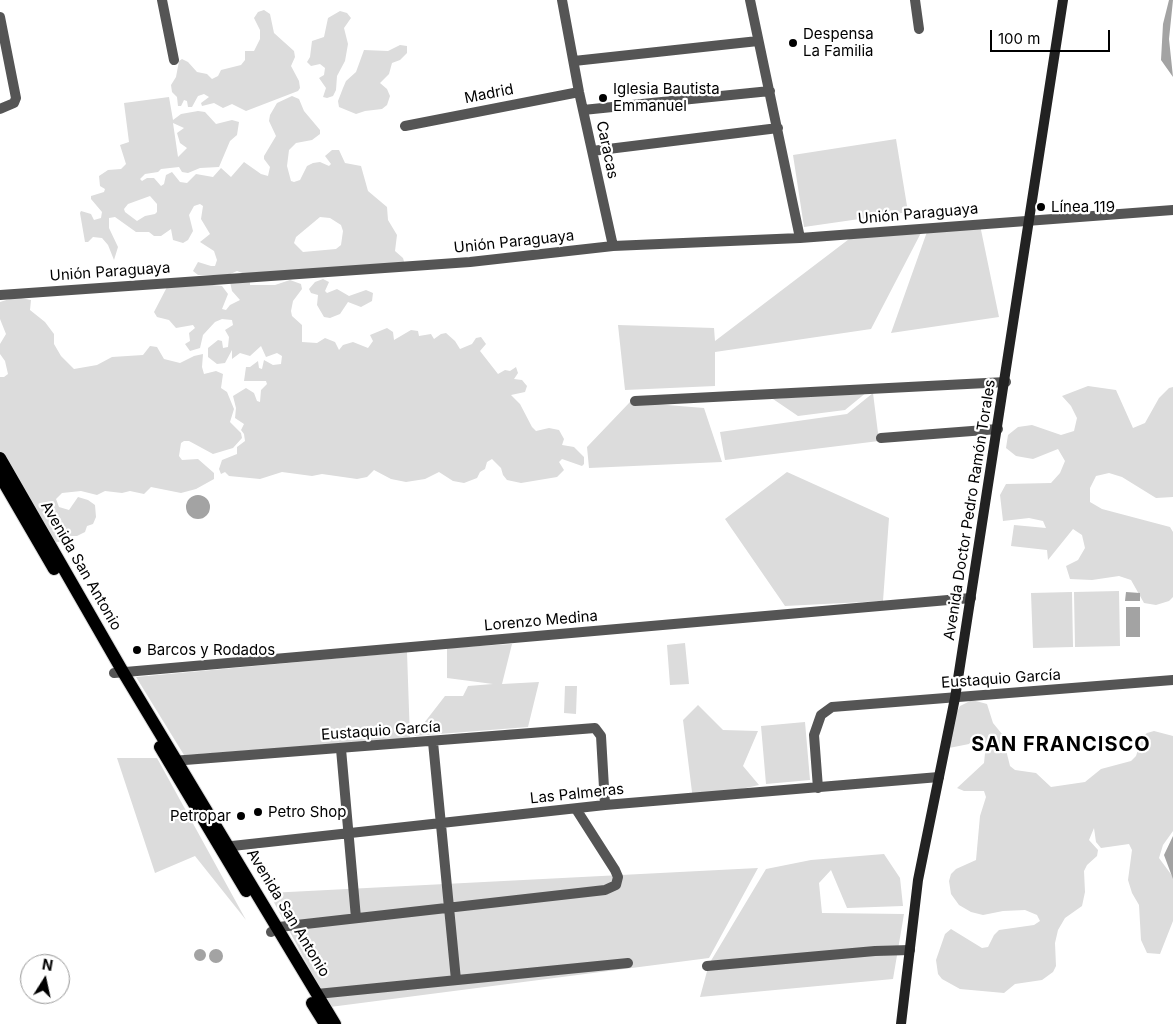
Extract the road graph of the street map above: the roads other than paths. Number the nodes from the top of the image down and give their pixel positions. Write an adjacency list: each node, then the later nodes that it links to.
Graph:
1 (162, 0): 9 (street)
2 (562, 0): 10 (street, Caracas)
3 (750, 0): 8 (street)
4 (915, 0): 7 (street)
5 (1063, 0): 19 (street, Avenida Doctor Pedro Ramón Torales)
6 (0, 17): 13 (street)
7 (919, 29)
8 (758, 41): 10 (street); 11 (street)
9 (174, 60)
10 (574, 61): 12 (street, Caracas)
11 (770, 91): 14 (street); 16 (street)
12 (579, 92): 14 (street, Caracas); 15 (street, Madrid)
13 (0, 109)
14 (583, 110): 17 (street, Caracas)
15 (405, 126)
16 (778, 128): 17 (street); 20 (street)
17 (592, 151): 21 (street, Caracas)
18 (1173, 210): 19 (street, Unión Paraguaya)
19 (1030, 220): 20 (street, Unión Paraguaya); 23 (street, Avenida Doctor Pedro Ramón Torales)
20 (800, 238): 21 (street, Unión Paraguaya)
21 (613, 246): 22 (street, Unión Paraguaya)
22 (0, 295)
23 (1006, 382): 24 (street); 25 (street, Avenida Doctor Pedro Ramón Torales)
24 (636, 401)
25 (998, 429): 26 (street); 29 (street, Avenida Doctor Pedro Ramón Torales)
26 (881, 438)
27 (0, 458): 30 (main road, Avenida San Antonio)
28 (0, 476): 30 (main road, Avenida San Antonio)
29 (971, 598): 30 (street, Lorenzo Medina); 32 (street, Avenida Doctor Pedro Ramón Torales)
30 (119, 672): 35 (main road, Avenida San Antonio)
31 (1173, 680): 32 (street, Eustaquio García)
32 (955, 698): 36 (street, Avenida Doctor Pedro Ramón Torales); 37 (street, Eustaquio García)
33 (434, 742): 34 (street, Eustaquio García); 38 (street, Eustaquio García); 40 (street)
34 (341, 749): 35 (street, Eustaquio García); 41 (street)
35 (173, 761): 42 (main road, Avenida San Antonio)
36 (939, 777): 37 (street, Las Palmeras); 46 (street, Avenida Doctor Pedro Ramón Torales)
37 (818, 788): 38 (street, Las Palmeras)
38 (605, 805): 39 (street, Las Palmeras)
39 (576, 809): 40 (street, Las Palmeras); 43 (street)
40 (440, 823): 41 (street, Las Palmeras); 43 (street)
41 (349, 833): 42 (street, Las Palmeras); 44 (street)
42 (224, 847): 45 (main road, Avenida San Antonio)
43 (449, 908): 44 (street); 49 (street)
44 (356, 918): 45 (street)
45 (275, 929): 50 (main road, Avenida San Antonio); 51 (main road, Avenida San Antonio)
46 (910, 950): 48 (street); 53 (street, Avenida Doctor Pedro Ramón Torales)
47 (628, 963): 49 (street)
48 (707, 966)
49 (456, 980): 50 (street)
50 (316, 994): 52 (main road, Avenida San Antonio)
51 (325, 1024)
52 (335, 1024)
53 (901, 1024)

